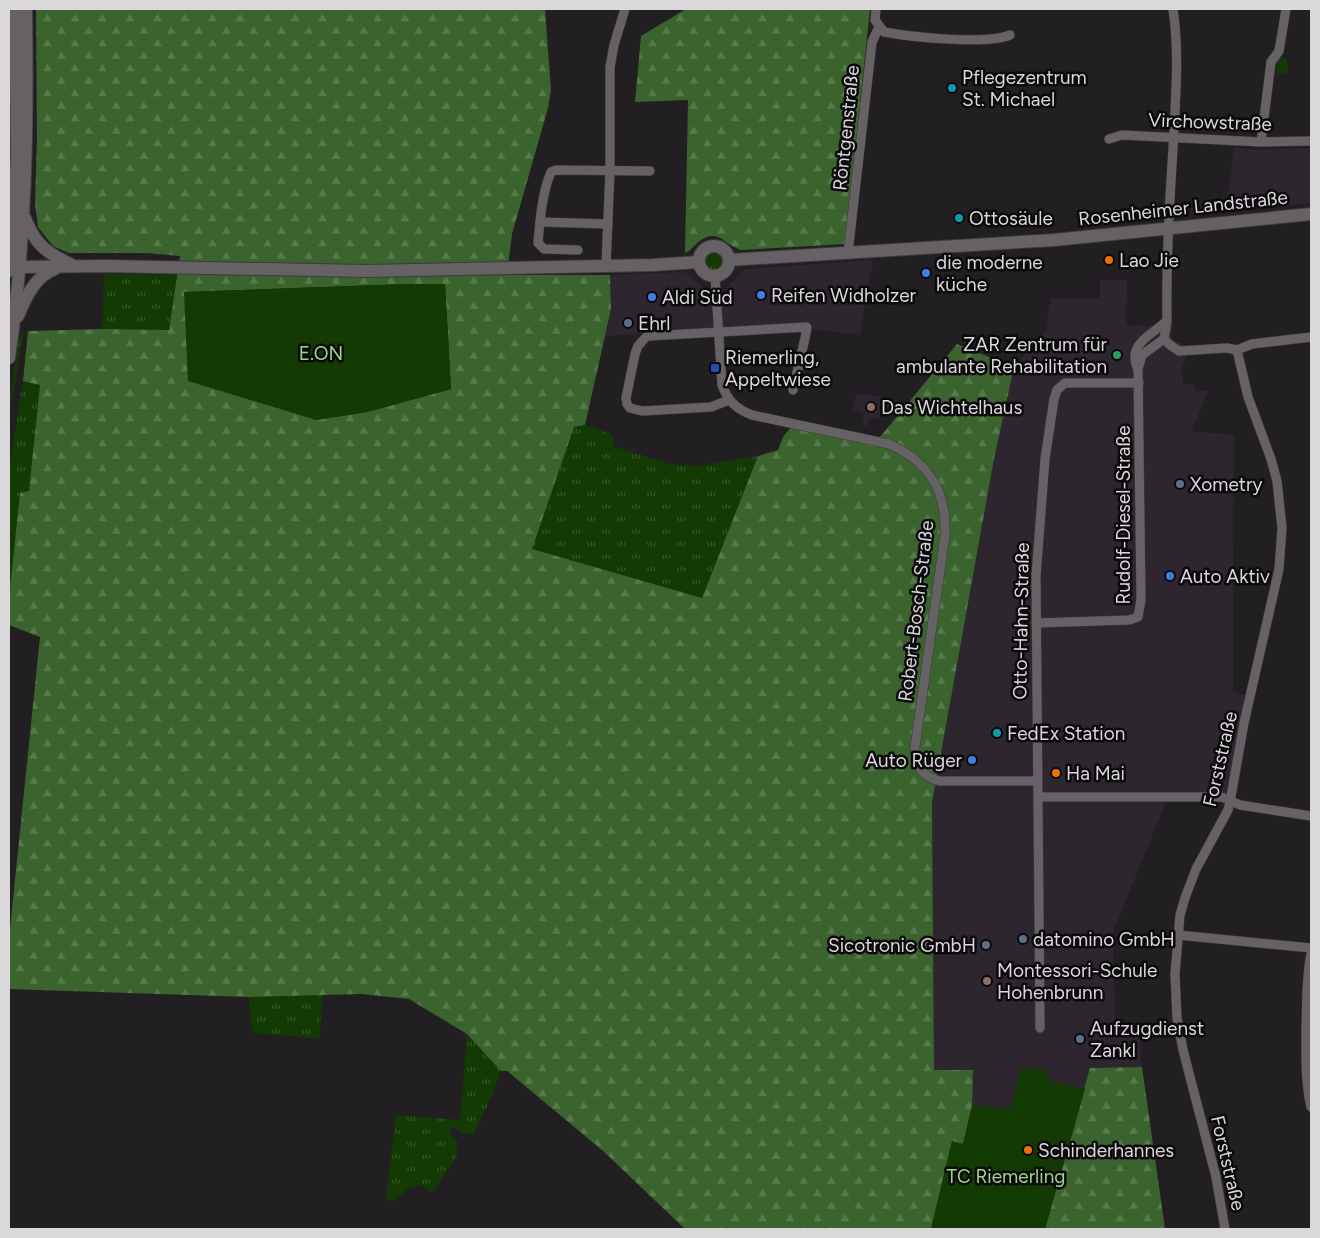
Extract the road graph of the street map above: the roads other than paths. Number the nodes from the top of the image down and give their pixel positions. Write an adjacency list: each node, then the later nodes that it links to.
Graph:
1 (15, 9): 16 (main road)
2 (26, 9): 16 (main road)
3 (625, 9): 13 (street)
4 (876, 9): 7 (street, Röntgenstraße)
5 (1173, 9): 9 (street)
6 (1286, 9): 12 (street)
7 (879, 26): 8 (street); 22 (street, Röntgenstraße)
8 (1010, 36)
9 (1173, 138): 10 (street, Virchowstraße); 12 (street, Virchowstraße); 20 (street)
10 (1109, 139)
11 (1311, 141): 12 (street, Virchowstraße)
12 (1261, 142)
13 (610, 171): 14 (street); 17 (street); 18 (street)
14 (650, 171)
15 (1311, 214): 20 (main road, Rosenheimer Landstraße)
16 (19, 215): 19 (main road); 25 (main road); 26 (main road)
17 (540, 222): 18 (street); 21 (street)
18 (608, 224): 27 (street)
19 (9, 227)
20 (1168, 228): 22 (main road, Rosenheimer Landstraße); 29 (street)
21 (578, 250)
22 (848, 253): 23 (main road, Rosenheimer Landstraße)
23 (729, 260): 24 (main road); 28 (main road)
24 (699, 262): 27 (main road); 28 (main road)
25 (11, 266): 26 (main road); 30 (main road)
26 (68, 266): 27 (main road); 30 (main road)
27 (606, 266)
28 (715, 276): 31 (street)
29 (1167, 321): 33 (street); 36 (street, Rudolf-Diesel-Straße)
30 (13, 327): 35 (main road)
31 (718, 331): 38 (street); 39 (street); 39 (street)
32 (1311, 336): 34 (street)
33 (1164, 340): 34 (street); 36 (street)
34 (1236, 350): 43 (street, Forststraße)
35 (9, 358)
36 (1138, 370): 37 (street, Rudolf-Diesel-Straße)
37 (1139, 383): 40 (street, Otto-Hahn-Straße); 40 (street, Rudolf-Diesel-Straße)
38 (793, 390)
39 (729, 400): 41 (street, Robert-Bosch-Straße)
40 (1036, 623): 41 (street, Otto-Hahn-Straße)
41 (1037, 781): 42 (street, Otto-Hahn-Straße)
42 (1039, 797): 43 (street); 48 (street, Otto-Hahn-Straße)
43 (1230, 802): 44 (street); 45 (street, Forststraße)
44 (1311, 816)
45 (1178, 935): 46 (street); 51 (street, Forststraße)
46 (1311, 948)
47 (1311, 954): 49 (street)
48 (1040, 1028)
49 (1309, 1076): 50 (street)
50 (1311, 1107)
51 (1225, 1229)

